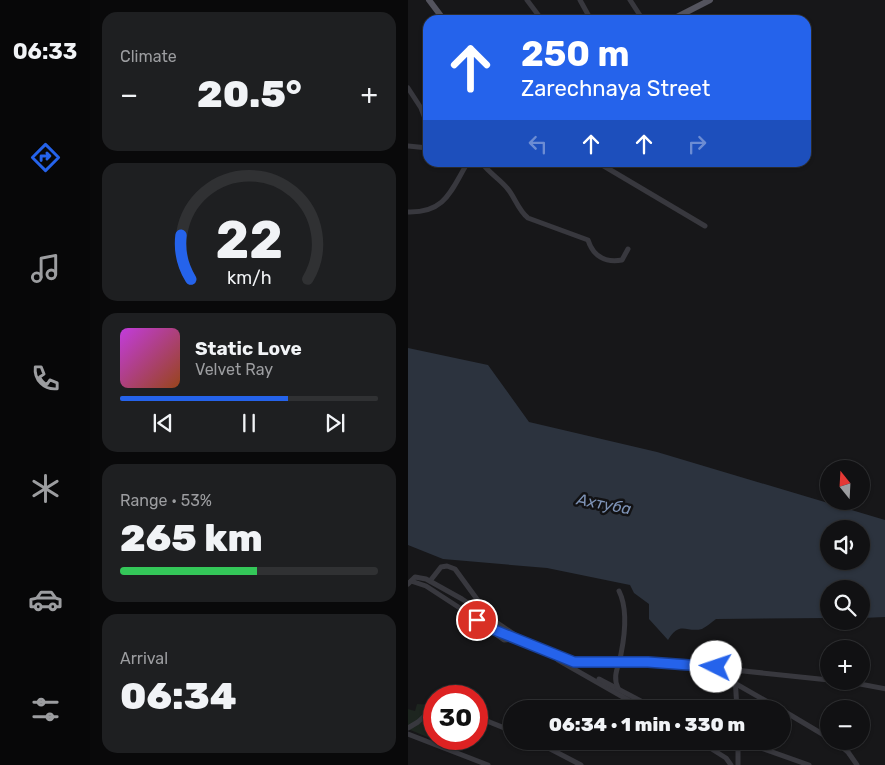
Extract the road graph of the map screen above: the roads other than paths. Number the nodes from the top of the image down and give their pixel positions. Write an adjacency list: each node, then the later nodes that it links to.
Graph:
1 (429, 0): 6 (main road)
2 (527, 0): 7 (street)
3 (580, 0): 8 (street)
4 (630, 0): 9 (street)
5 (710, 0): 10 (main road)
6 (440, 15)
7 (538, 15)
8 (588, 15)
9 (640, 15)
10 (681, 15)
11 (408, 88): 12 (street)
12 (423, 113)
13 (408, 146): 14 (street)
14 (423, 148)
15 (465, 167): 18 (street)
16 (485, 167): 20 (street)
17 (605, 167): 19 (street)
18 (408, 212)
19 (705, 226)
20 (628, 249)
21 (430, 581): 22 (street); 24 (street); 24 (street)
22 (410, 582): 25 (street)
23 (619, 591): 28 (street)
24 (492, 620): 25 (street); 26 (street)
25 (496, 631): 26 (street)
26 (517, 639): 27 (street)
27 (533, 647): 28 (street); 30 (street)
28 (619, 662): 29 (street); 35 (street)
29 (697, 666): 31 (street); 33 (street)
30 (577, 670): 35 (street); 37 (street)
31 (741, 670): 32 (street); 33 (street)
32 (820, 679)
33 (736, 684): 39 (street); 40 (street)
34 (870, 686): 36 (street)
35 (618, 688): 38 (street)
36 (886, 689)
37 (629, 700)
38 (640, 700)
39 (737, 700)
40 (765, 700)
41 (791, 715): 46 (street)
42 (423, 717): 44 (street)
43 (488, 722): 45 (street)
44 (408, 728)
45 (503, 728)
46 (820, 733)
47 (408, 734): 55 (street)
48 (552, 750): 56 (street)
49 (713, 750): 54 (street)
50 (739, 750): 53 (street)
51 (766, 750): 59 (street)
52 (846, 750): 60 (street)
53 (739, 754): 54 (street); 58 (street)
54 (726, 758): 57 (street)
55 (488, 765)
56 (581, 765)
57 (730, 765)
58 (738, 765)
59 (809, 765)
60 (856, 765)

